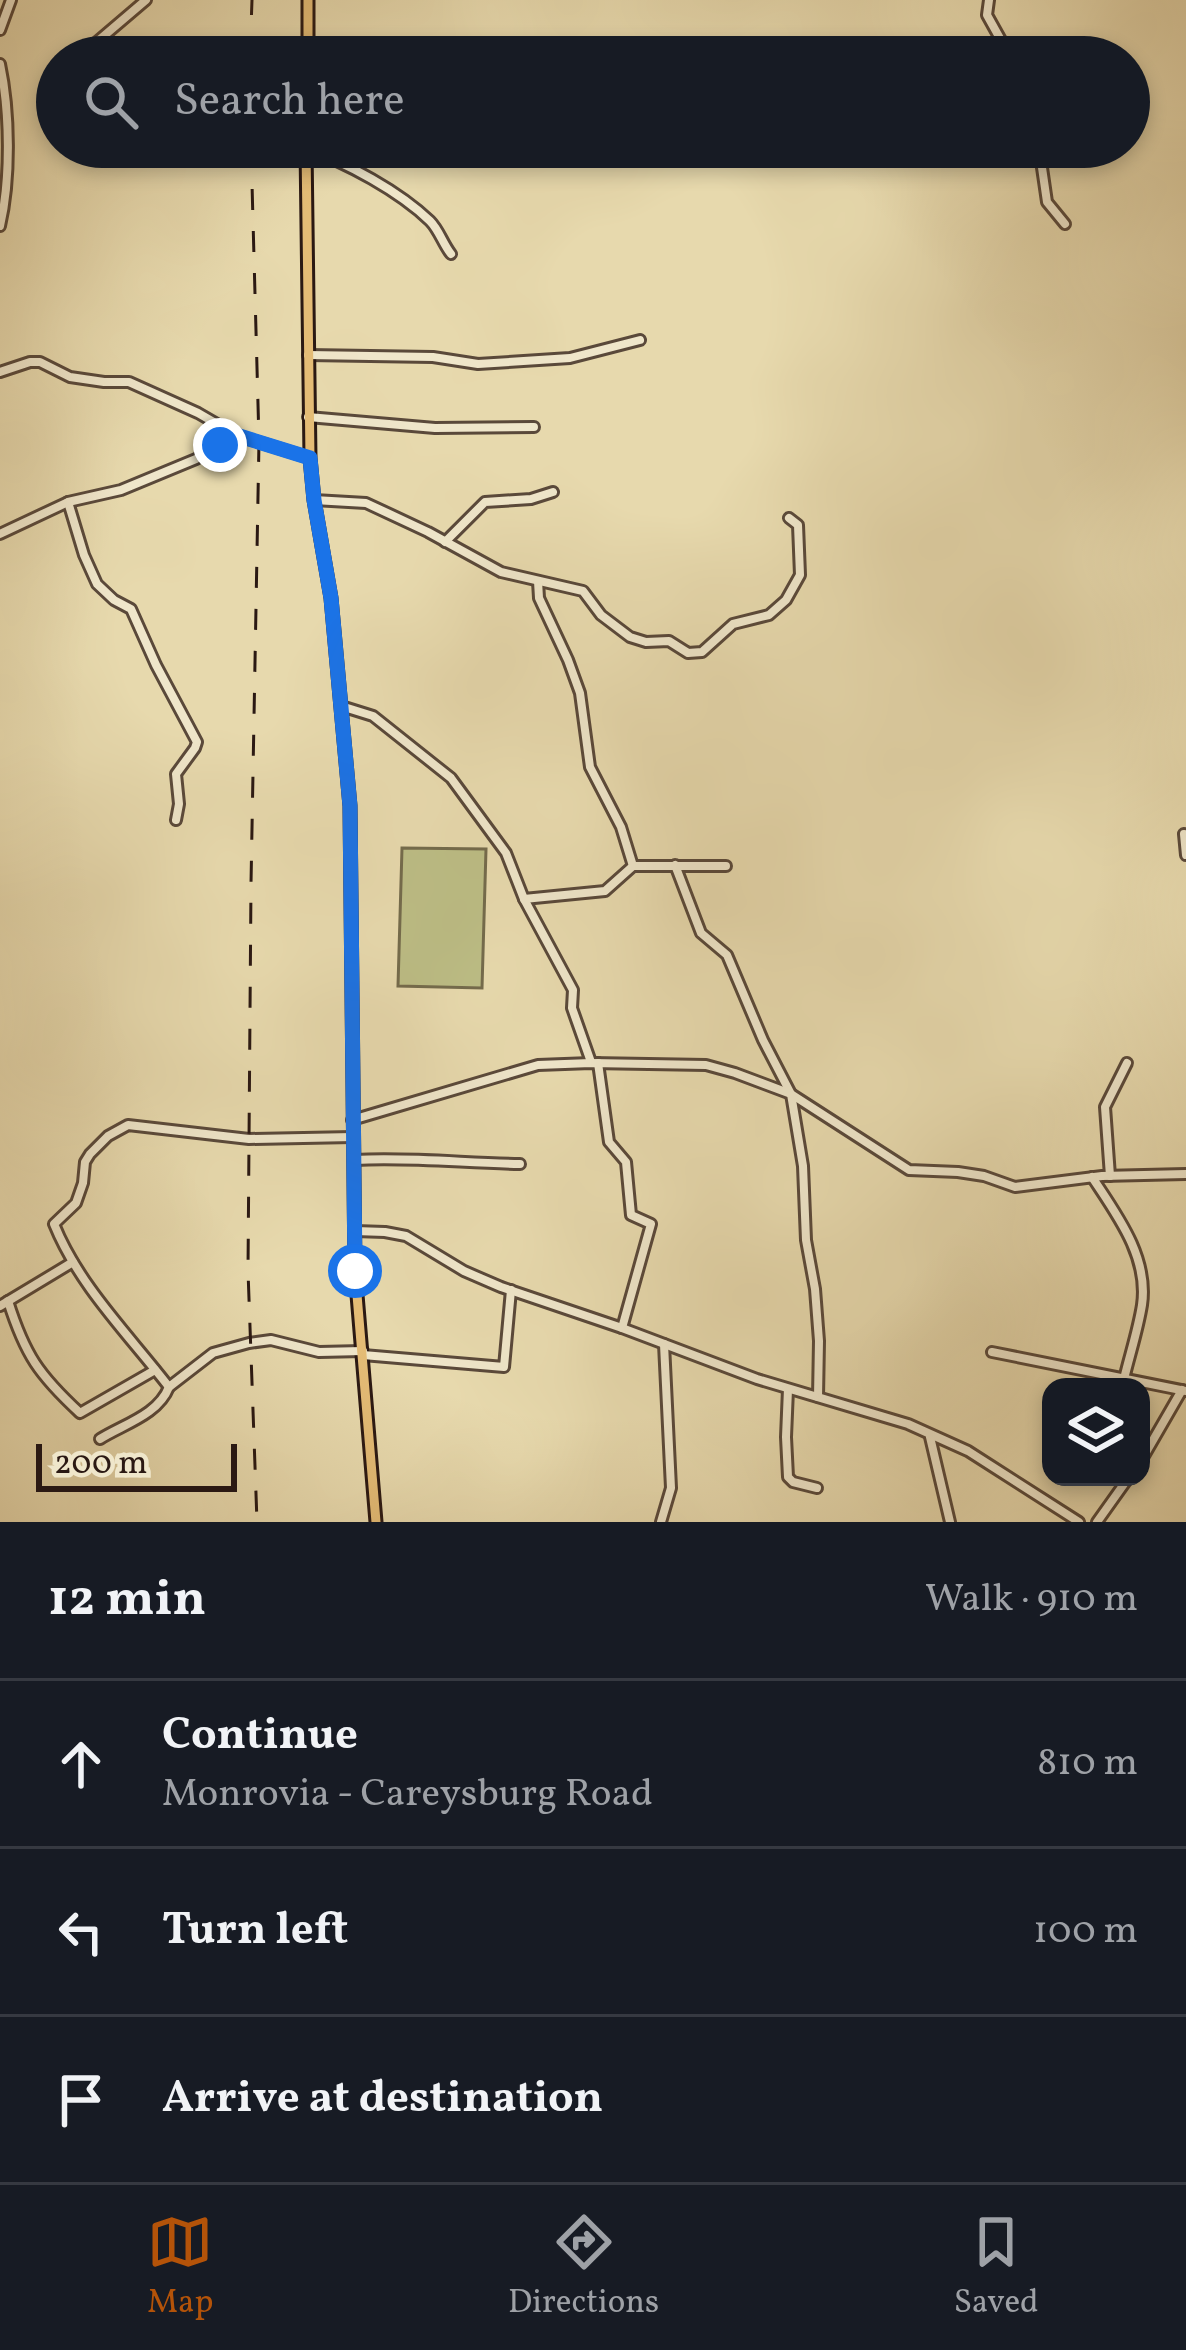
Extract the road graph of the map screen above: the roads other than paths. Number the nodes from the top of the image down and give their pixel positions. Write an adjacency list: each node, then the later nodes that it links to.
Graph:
1 (11, 0): 5 (street)
2 (146, 0): 6 (street)
3 (308, 0): 7 (main road)
4 (989, 0): 8 (street)
5 (0, 30)
6 (104, 36)
7 (308, 36)
8 (999, 36)
9 (0, 64): 14 (street)
10 (306, 168): 17 (main road)
11 (349, 168): 15 (street)
12 (1042, 168): 13 (street)
13 (1065, 224)
14 (0, 226)
15 (451, 254)
16 (640, 340): 17 (street)
17 (308, 356): 19 (main road)
18 (0, 372): 21 (street)
19 (308, 417): 20 (street); 22 (main road)
20 (534, 428)
21 (236, 435): 22 (street); 25 (street)
22 (310, 458): 24 (main road)
23 (553, 492): 28 (street)
24 (314, 500): 28 (street); 30 (main road)
25 (68, 502): 27 (street); 31 (street)
26 (789, 518): 29 (street)
27 (0, 534)
28 (445, 542): 29 (street)
29 (538, 581): 35 (street)
30 (341, 706): 37 (street); 41 (main road)
31 (176, 820)
32 (1184, 834): 33 (street)
33 (1186, 855)
34 (675, 865): 35 (street); 36 (street); 40 (street)
35 (633, 866): 37 (street)
36 (726, 866)
37 (524, 899): 38 (street)
38 (594, 1063): 40 (street); 41 (street); 52 (street)
39 (1126, 1064): 46 (street)
40 (791, 1094): 47 (street); 62 (street)
41 (352, 1120): 42 (main road)
42 (353, 1137): 43 (main road); 49 (street)
43 (355, 1160): 44 (street); 48 (main road)
44 (520, 1164)
45 (1186, 1174): 46 (street)
46 (1110, 1176): 47 (street)
47 (1092, 1177): 57 (street)
48 (355, 1231): 50 (street); 55 (main road)
49 (73, 1262): 51 (street); 56 (street)
50 (511, 1290): 52 (street); 55 (street)
51 (4, 1303): 56 (street)
52 (622, 1328): 53 (street)
53 (664, 1345): 60 (street); 69 (street)
54 (992, 1352): 57 (street)
55 (363, 1353): 59 (street); 68 (main road)
56 (155, 1370): 59 (street)
57 (1124, 1378)
58 (1150, 1384): 61 (street)
59 (169, 1388): 64 (street)
60 (788, 1389): 62 (street); 67 (street)
61 (1184, 1391): 65 (street)
62 (818, 1397): 63 (street)
63 (930, 1436): 70 (street); 71 (street)
64 (100, 1439)
65 (1150, 1446)
66 (1122, 1486): 72 (street)
67 (817, 1488)
68 (376, 1522)
69 (661, 1522)
70 (950, 1522)
71 (1079, 1522)
72 (1096, 1522)

